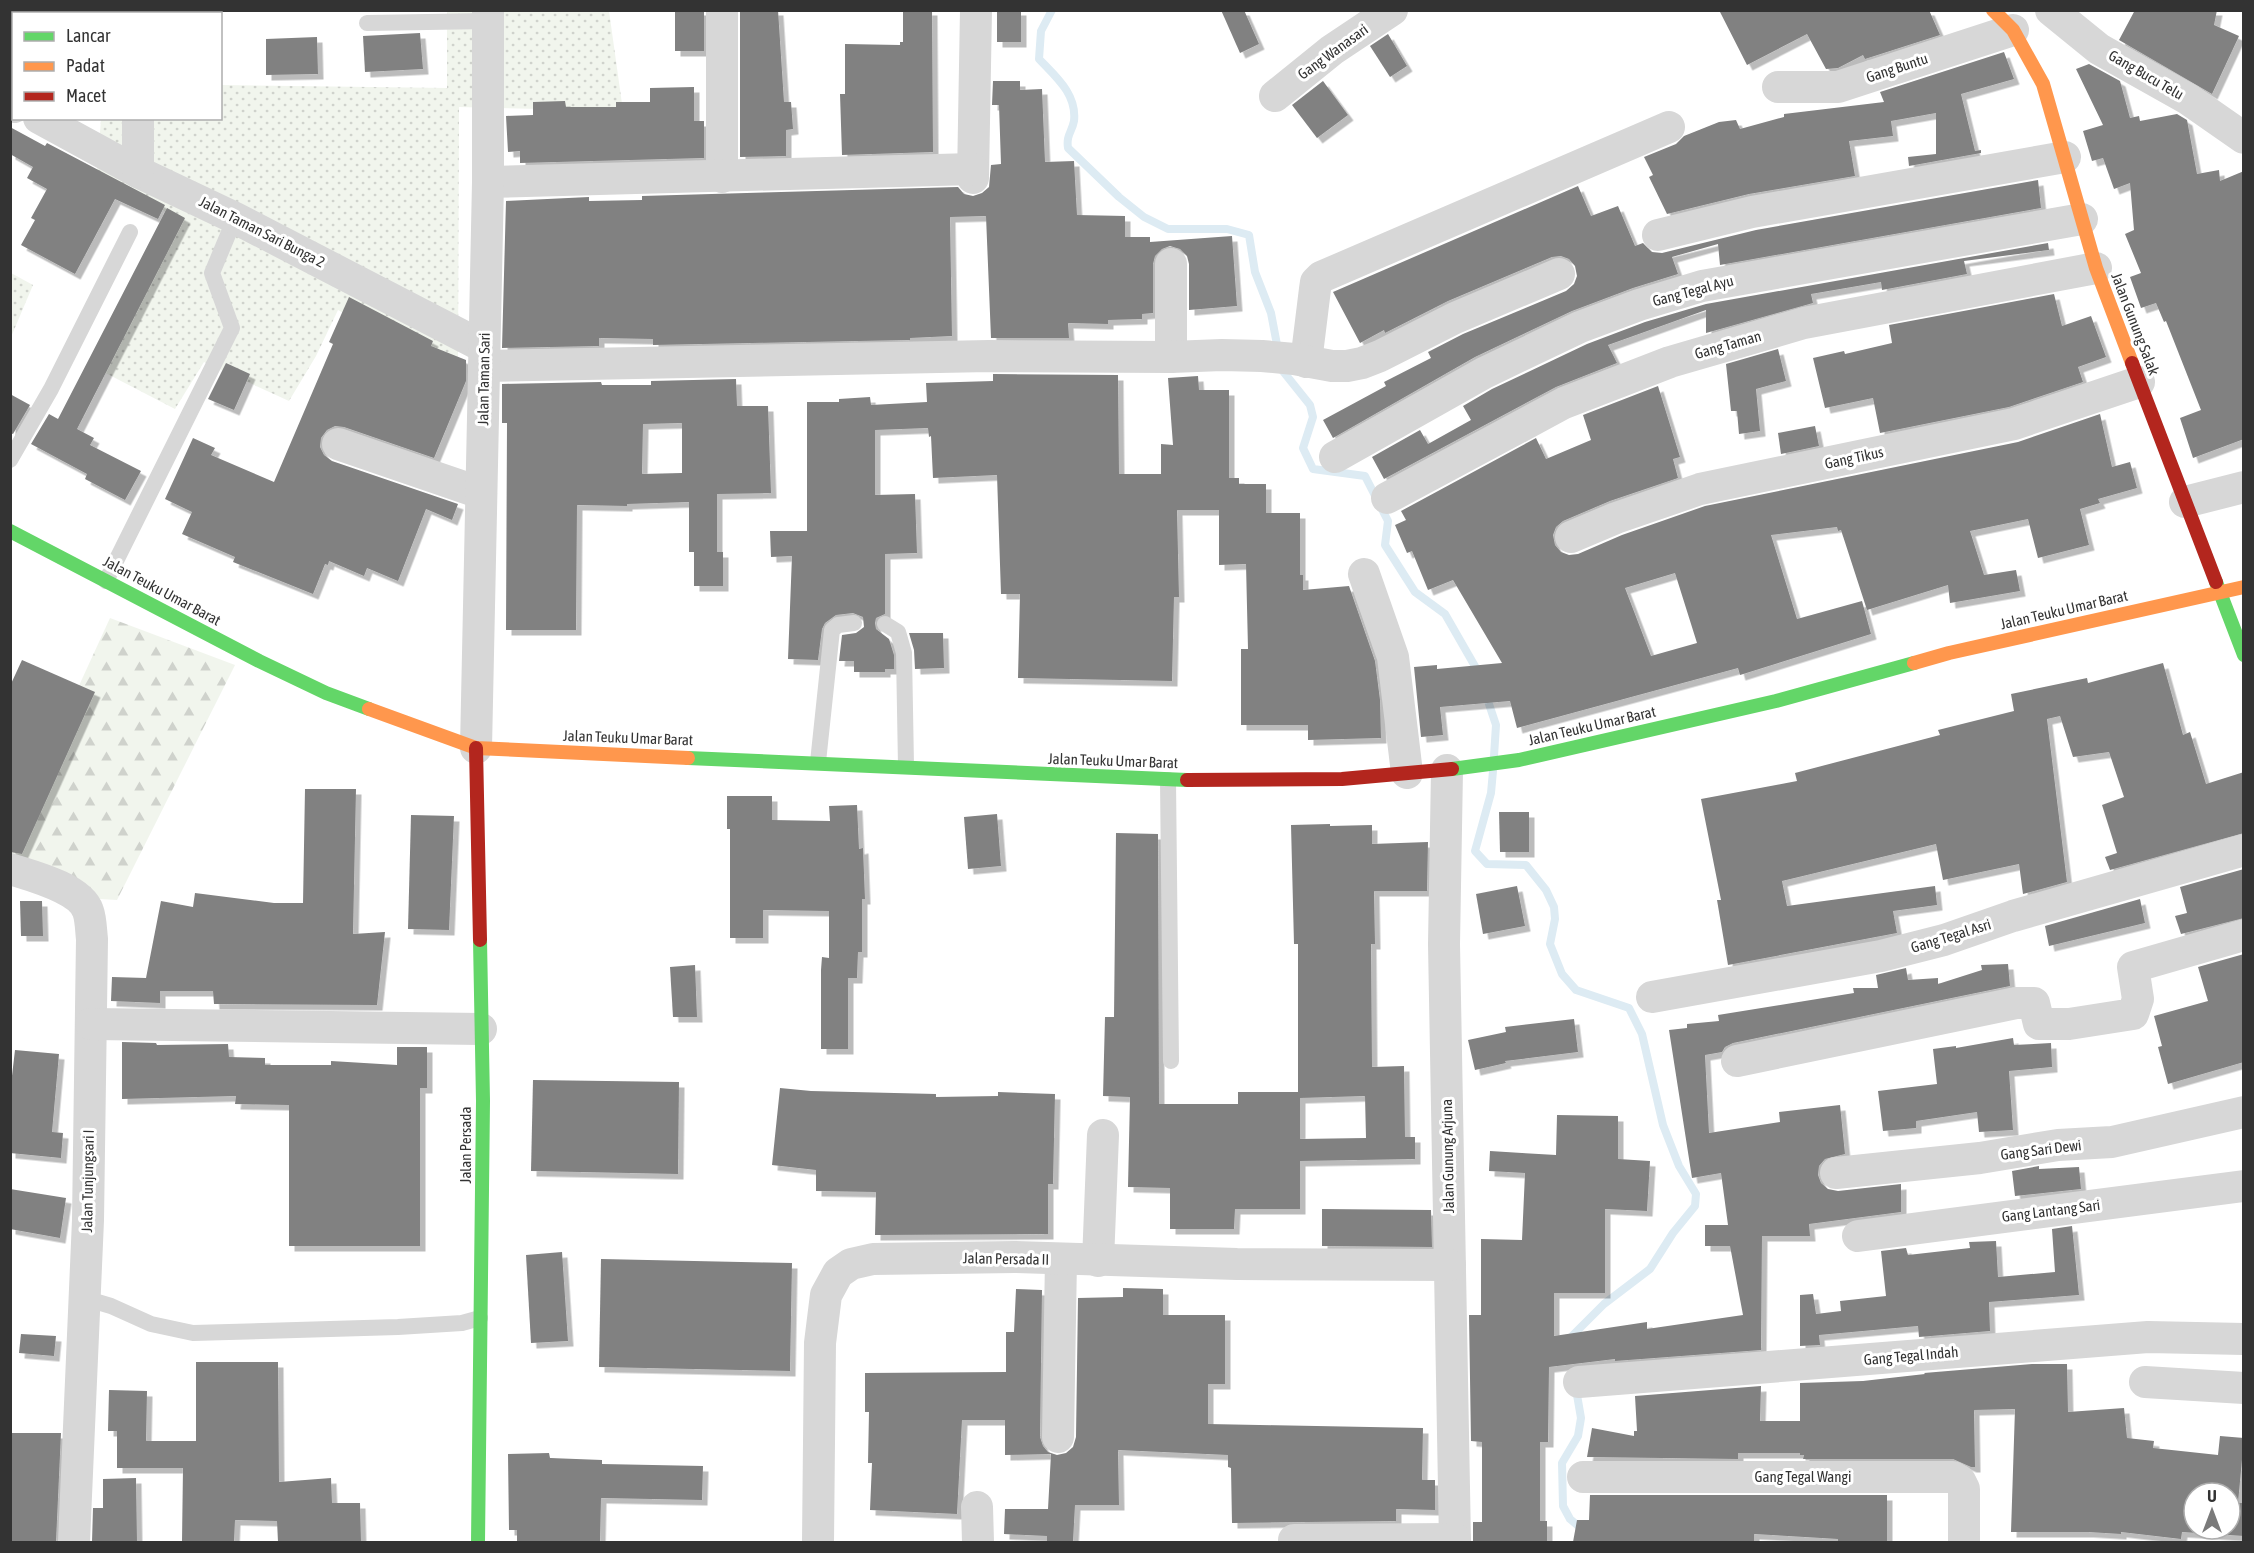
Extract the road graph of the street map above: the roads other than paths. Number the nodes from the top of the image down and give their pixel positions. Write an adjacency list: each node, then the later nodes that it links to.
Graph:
1 (722, 10): 16 (street)
2 (976, 10): 16 (street)
3 (1392, 10): 9 (street, Gang Wanasari)
4 (2051, 10): 13 (street, Gang Bucu Telu)
5 (488, 16): 7 (lane); 17 (street, Jalan Taman Sari)
6 (2000, 16): 8 (street, Gang Buntu); 14 (main road, Jalan Gunung Salak)
7 (367, 23)
8 (1778, 87)
9 (1275, 96)
10 (43, 120): 15 (street, Jalan Taman Sari Bunga 2)
11 (138, 120): 15 (street)
12 (1669, 127): 27 (street)
13 (2244, 138)
14 (2065, 157): 19 (main road, Jalan Gunung Salak); 21 (street)
15 (138, 172): 18 (street, Jalan Taman Sari Bunga 2)
16 (722, 177): 17 (street)
17 (488, 182): 25 (street, Jalan Taman Sari)
18 (235, 218): 25 (street, Jalan Taman Sari Bunga 2); 39 (lane)
19 (2082, 219): 23 (main road, Jalan Gunung Salak); 30 (street, Gang Tegal Ayu)
20 (130, 232): 31 (lane)
21 (1658, 235)
22 (1172, 264): 26 (street)
23 (2096, 268): 28 (main road, Jalan Gunung Salak); 34 (street, Gang Taman)
24 (1559, 274): 27 (street)
25 (484, 356): 26 (street); 33 (street, Jalan Taman Sari)
26 (1171, 357): 27 (street)
27 (1300, 360)
28 (2139, 382): 35 (main road, Jalan Gunung Salak); 37 (street, Gang Tikus)
29 (339, 444): 33 (street)
30 (1335, 457)
31 (10, 460)
32 (2244, 487): 35 (street)
33 (481, 493): 45 (street, Jalan Taman Sari)
34 (1387, 498)
35 (2185, 502): 41 (main road, Jalan Gunung Salak)
36 (10, 531): 39 (main road, Jalan Teuku Umar Barat)
37 (1571, 537)
38 (1364, 574): 49 (street)
39 (106, 581): 45 (main road, Jalan Teuku Umar Barat)
40 (2244, 587): 41 (main road, Jalan Teuku Umar Barat)
41 (2220, 592): 44 (main road, Jalan Gunung Salak); 48 (main road, Jalan Teuku Umar Barat)
42 (854, 623): 46 (lane)
43 (885, 624): 47 (lane)
44 (2244, 655)
45 (476, 748): 46 (main road, Jalan Teuku Umar Barat); 56 (main road, Jalan Persada)
46 (818, 762): 47 (main road, Jalan Teuku Umar Barat)
47 (906, 766): 50 (main road, Jalan Teuku Umar Barat)
48 (1454, 768): 49 (main road, Jalan Teuku Umar Barat); 66 (street, Jalan Gunung Arjuna)
49 (1407, 773): 50 (main road, Jalan Teuku Umar Barat)
50 (1168, 780): 57 (lane)
51 (2244, 850): 54 (street, Gang Tegal Asri)
52 (10, 869): 55 (street, Jalan Tunjungsari I)
53 (2244, 934): 58 (street)
54 (1652, 997)
55 (91, 1024): 56 (street); 67 (street, Jalan Tunjungsari I)
56 (481, 1029): 68 (main road, Jalan Persada)
57 (1172, 1061)
58 (1737, 1061)
59 (2244, 1112): 61 (street, Gang Sari Dewi)
60 (1103, 1135): 65 (street)
61 (1836, 1173)
62 (2244, 1186): 63 (street, Gang Lantang Sari)
63 (1858, 1236)
64 (1061, 1259): 65 (street, Jalan Persada II); 73 (street); 80 (street, Jalan Persada II)
65 (1098, 1261): 66 (street, Jalan Persada II)
66 (1450, 1265): 77 (street, Jalan Gunung Arjuna)
67 (84, 1298): 68 (lane); 78 (street, Jalan Tunjungsari I)
68 (480, 1318): 79 (main road, Jalan Persada)
69 (2244, 1339): 70 (street, Gang Tegal Indah)
70 (1579, 1382)
71 (2145, 1382): 72 (street)
72 (2244, 1388)
73 (1058, 1437)
74 (1582, 1477): 82 (street, Gang Tegal Wangi)
75 (977, 1507): 81 (street)
76 (1294, 1540): 77 (street)
77 (1455, 1541)
78 (74, 1542)
79 (477, 1542)
80 (818, 1542)
81 (978, 1542)
82 (1964, 1542)

